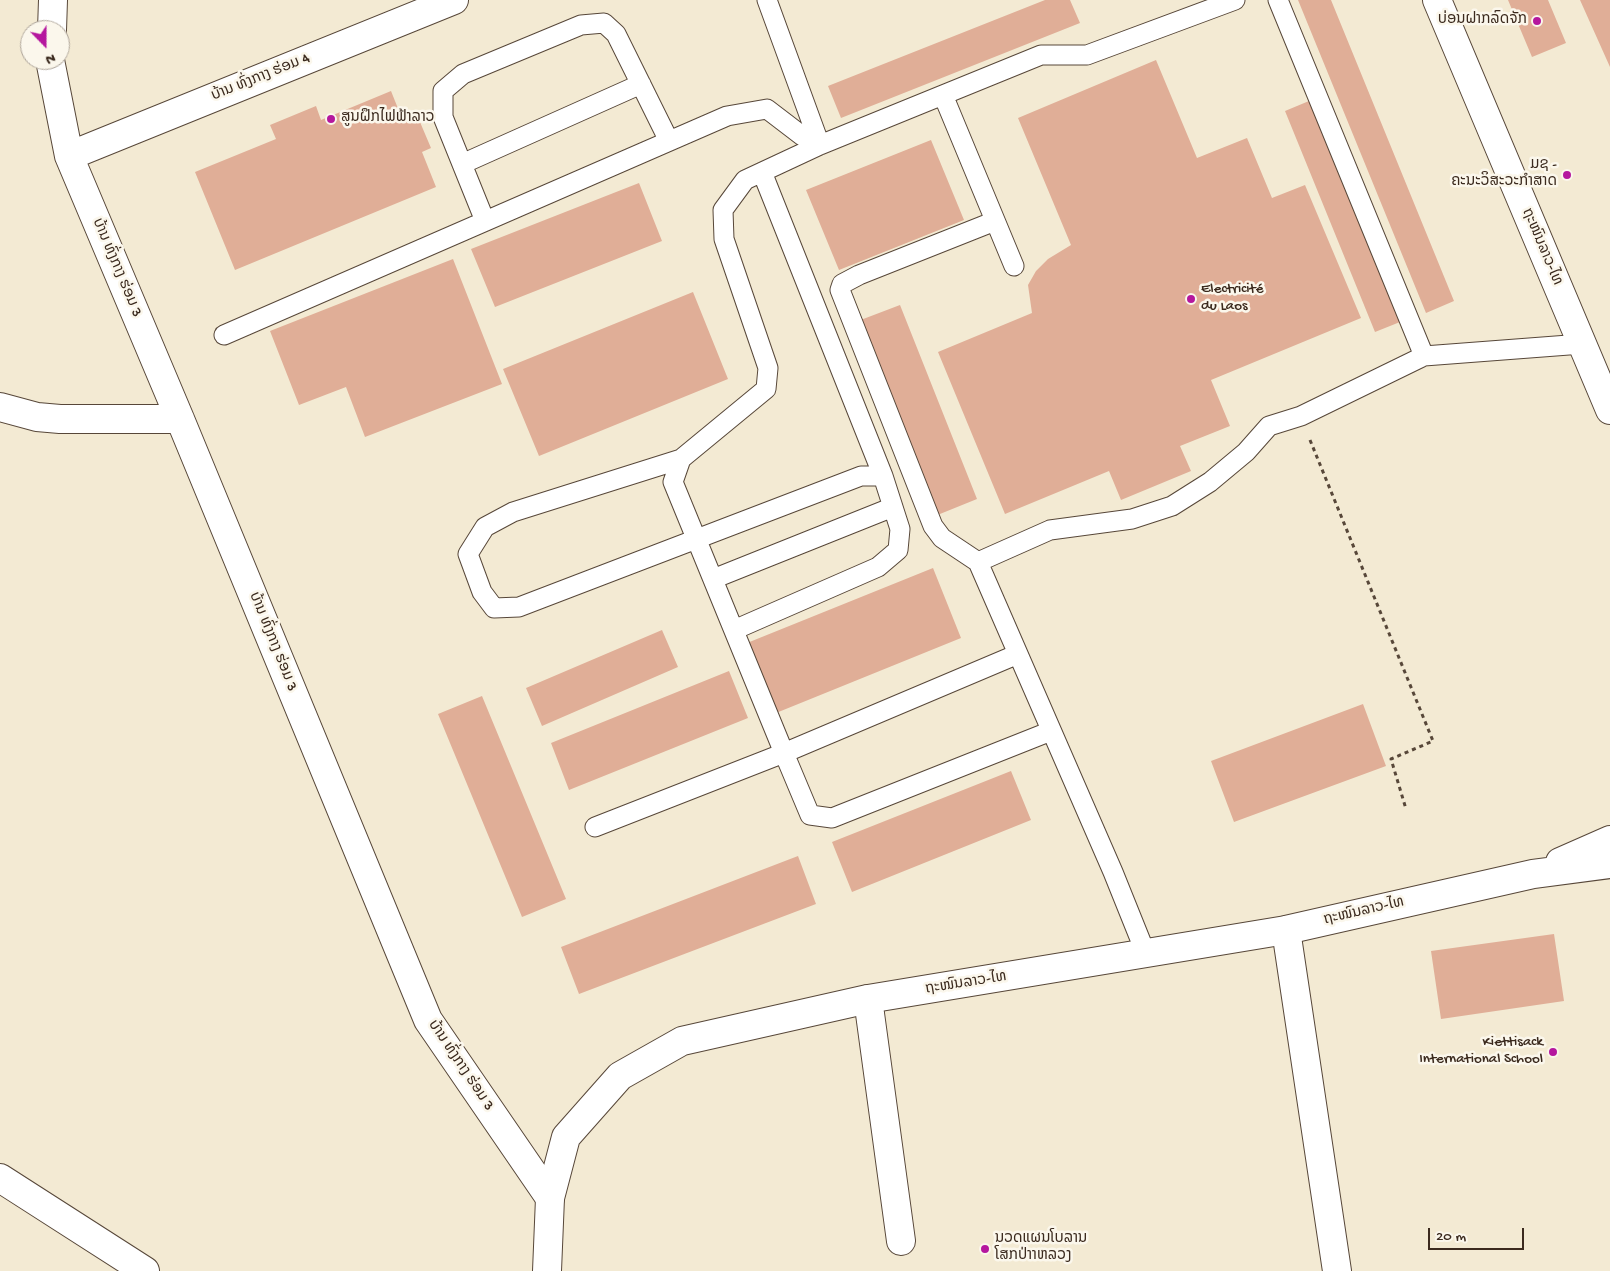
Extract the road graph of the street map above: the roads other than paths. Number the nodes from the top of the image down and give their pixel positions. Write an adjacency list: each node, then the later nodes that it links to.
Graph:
1 (53, 0): 7 (street)
2 (454, 0): 13 (street, ບ້ານ ທົ່ງກາງ ຮ່ອມ 4)
3 (767, 0): 12 (lane)
4 (1235, 0): 10 (lane)
5 (1278, 0): 21 (lane)
6 (1437, 0): 20 (street, ຖະໜົນລາວ-ໄທ)
7 (52, 20)
8 (52, 70): 13 (street, ບ້ານ ທົ່ງກາງ ຮ່ອມ 3)
9 (641, 84): 11 (lane); 14 (lane); 14 (lane)
10 (943, 95): 12 (lane); 17 (lane)
11 (669, 140): 12 (lane); 16 (lane)
12 (820, 145): 15 (lane)
13 (68, 156): 24 (street, ບ້ານ ທົ່ງກາງ ຮ່ອມ 3)
14 (462, 164): 16 (lane)
15 (762, 172): 25 (lane); 26 (lane)
16 (485, 221): 19 (lane)
17 (995, 221): 18 (lane); 29 (lane)
18 (1014, 266)
19 (224, 335)
20 (1582, 344): 21 (lane); 23 (street, ຖະໜົນລາວ-ໄທ)
21 (1424, 356): 29 (lane)
22 (0, 407): 24 (street)
23 (1610, 410)
24 (180, 419): 43 (street, ບ້ານ ທົ່ງກາງ ຮ່ອມ 3)
25 (681, 459): 28 (lane); 28 (lane)
26 (883, 476): 27 (lane); 28 (lane)
27 (892, 507): 30 (lane); 31 (lane)
28 (696, 538): 30 (lane)
29 (978, 562): 32 (lane)
30 (713, 579): 31 (lane)
31 (734, 630): 34 (lane)
32 (1018, 654): 33 (lane); 34 (lane)
33 (1051, 731): 34 (lane); 40 (lane)
34 (784, 753): 35 (lane)
35 (595, 827)
36 (1610, 840): 38 (street, ຖະໜົນລາວ-ໄທ)
37 (1610, 864): 38 (street, ຖະໜົນລາວ-ໄທ)
38 (1533, 874): 39 (street, ຖະໜົນລາວ-ໄທ)
39 (1286, 930): 40 (street, ຖະໜົນລາວ-ໄທ); 47 (street)
40 (1146, 954): 41 (street, ຖະໜົນລາວ-ໄທ)
41 (868, 1000): 43 (street, ຖະໜົນລາວ-ໄທ); 44 (street)
42 (0, 1178): 45 (street)
43 (550, 1198): 46 (street, ຖະໜົນລາວ-ໄທ)
44 (901, 1241)
45 (145, 1271)
46 (547, 1271)
47 (1337, 1271)

